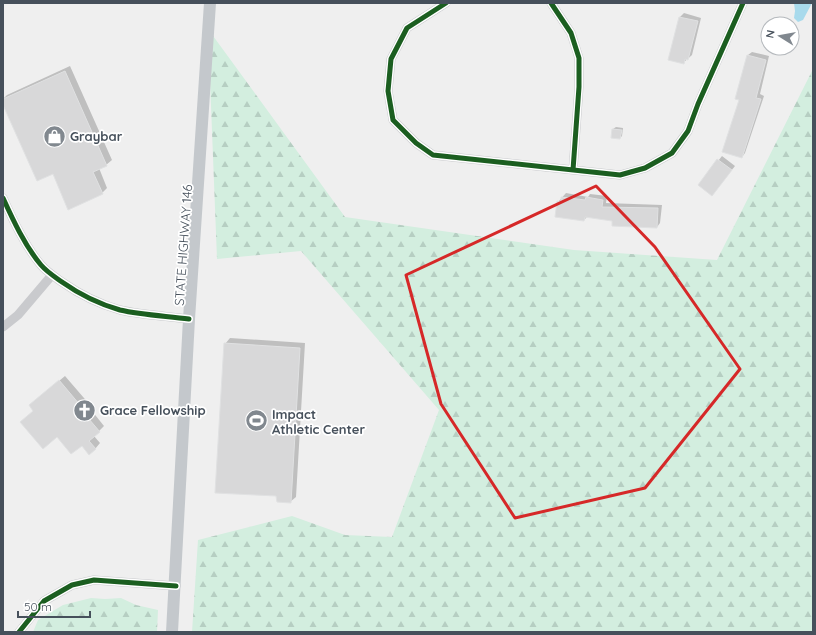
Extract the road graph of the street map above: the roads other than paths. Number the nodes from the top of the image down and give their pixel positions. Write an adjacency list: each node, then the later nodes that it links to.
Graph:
1 (210, 3): 8 (main road, STATE HIGHWAY 146)
2 (446, 3): 5 (street)
3 (551, 3): 5 (street)
4 (743, 3): 5 (street)
5 (573, 170)
6 (3, 198): 7 (street)
7 (52, 275): 8 (street); 9 (street)
8 (189, 319): 10 (main road, STATE HIGHWAY 146)
9 (3, 327)
10 (176, 586): 11 (street); 12 (main road, STATE HIGHWAY 146)
11 (19, 632)
12 (172, 632)

